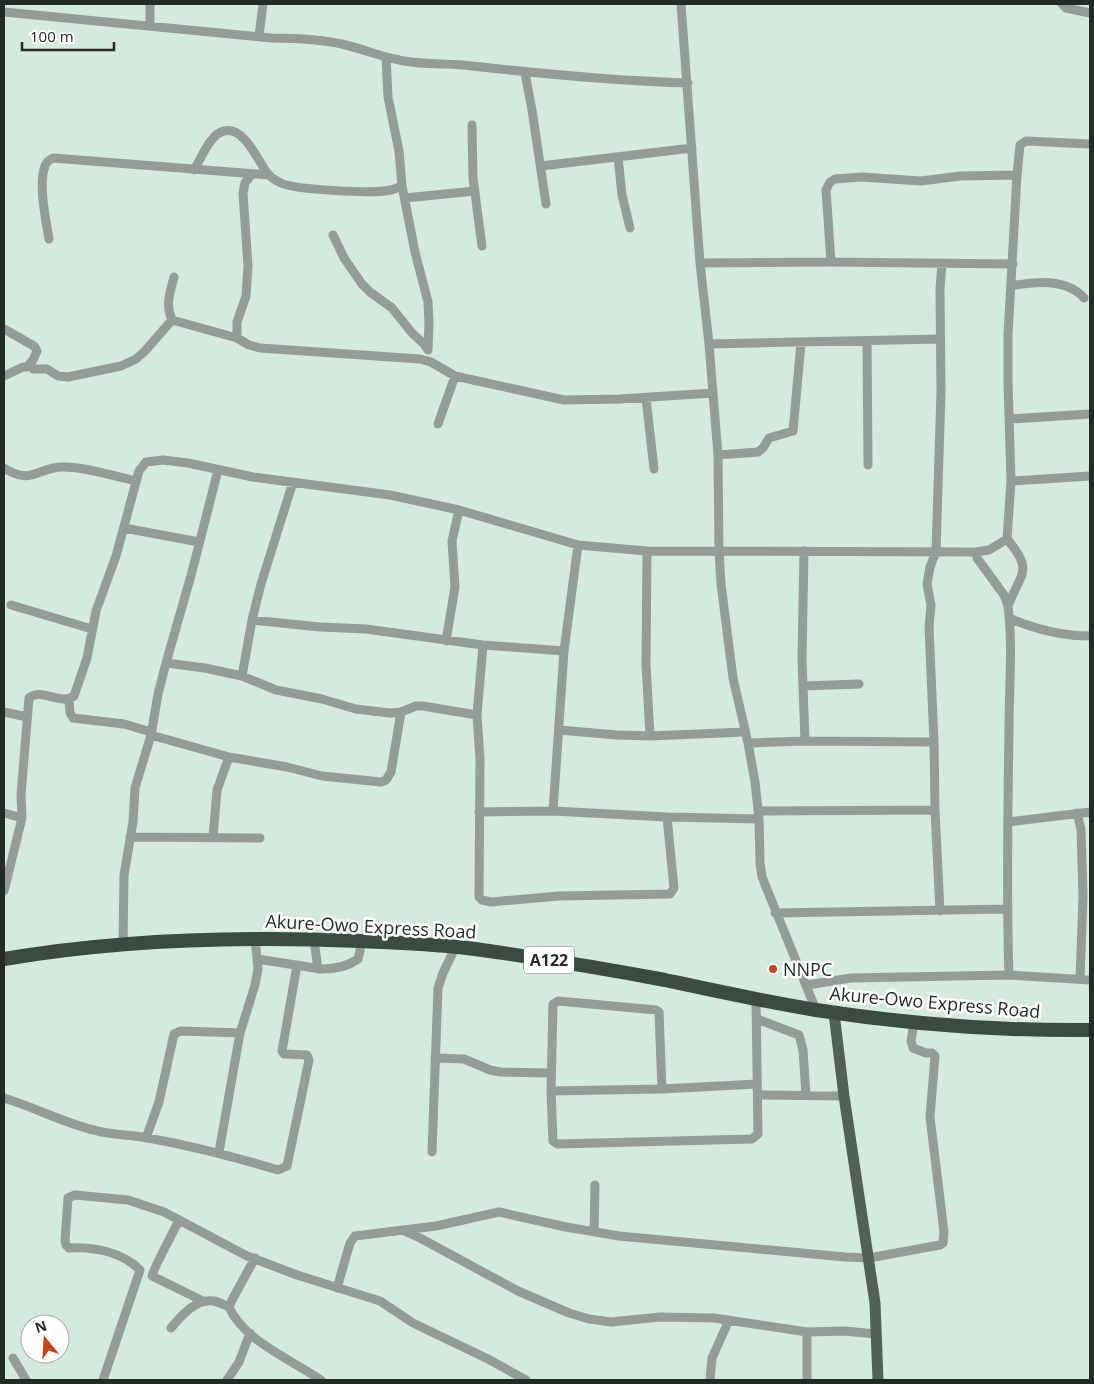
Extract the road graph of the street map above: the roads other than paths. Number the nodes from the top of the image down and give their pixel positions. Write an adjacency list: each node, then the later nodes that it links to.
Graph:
1 (150, 4): 7 (street)
2 (263, 4): 8 (street)
3 (681, 4): 11 (street)
4 (1062, 4): 6 (street)
5 (4, 12): 7 (street)
6 (1090, 13)
7 (150, 26): 8 (street)
8 (259, 36): 9 (street)
9 (386, 58): 10 (street); 21 (street)
10 (524, 73): 11 (street); 16 (street)
11 (688, 83): 14 (street)
12 (472, 125): 22 (street)
13 (1090, 144): 20 (street)
14 (692, 148): 15 (street); 30 (street)
15 (618, 156): 16 (street); 25 (street)
16 (541, 166): 24 (street)
17 (194, 170): 18 (street); 19 (street); 27 (street)
18 (251, 174): 19 (street); 38 (street)
19 (269, 175): 21 (street)
20 (1017, 175): 29 (street); 32 (street)
21 (402, 186): 23 (street)
22 (475, 191): 23 (street); 28 (street)
23 (405, 198): 43 (street)
24 (546, 204)
25 (630, 228)
26 (333, 234): 43 (street)
27 (49, 240)
28 (482, 246)
29 (830, 262): 30 (street); 31 (street)
30 (700, 263): 42 (street)
31 (942, 263): 32 (street); 39 (street)
32 (1013, 264): 34 (street)
33 (174, 278): 36 (street)
34 (1011, 286): 35 (street); 51 (street)
35 (1084, 298)
36 (172, 320): 38 (street); 45 (street)
37 (4, 329): 46 (street)
38 (237, 338): 44 (street)
39 (940, 339): 40 (street); 70 (street)
40 (868, 341): 41 (street); 54 (street)
41 (800, 343): 42 (street); 53 (street)
42 (709, 344): 48 (street)
43 (428, 350): 44 (street)
44 (431, 362): 47 (street)
45 (33, 369)
46 (4, 376)
47 (455, 376): 49 (street); 52 (street)
48 (713, 393): 49 (street); 53 (street)
49 (646, 398): 56 (street)
50 (1090, 414): 51 (street)
51 (1010, 419): 60 (street)
52 (438, 424)
53 (718, 455): 69 (street)
54 (868, 465)
55 (4, 468): 59 (street)
56 (654, 469)
57 (218, 470): 59 (street); 61 (street); 65 (street)
58 (1090, 476): 60 (street)
59 (136, 481): 63 (street)
60 (1011, 481): 64 (street)
61 (293, 482): 62 (street); 75 (street)
62 (459, 510): 66 (street); 78 (street)
63 (124, 528): 65 (street); 76 (street)
64 (1007, 539): 71 (street); 73 (street)
65 (199, 542): 81 (street)
66 (578, 545): 67 (street); 80 (street)
67 (647, 551): 69 (street); 93 (street)
68 (804, 551): 69 (street); 70 (street); 84 (street)
69 (719, 552): 91 (street)
70 (936, 552): 71 (street); 95 (street)
71 (976, 552): 73 (street)
72 (11, 605): 76 (street)
73 (1008, 606): 74 (street)
74 (1009, 618): 77 (street); 107 (street)
75 (252, 620): 78 (street); 82 (street)
76 (92, 630): 85 (street)
77 (1090, 636)
78 (446, 641): 79 (street)
79 (483, 645): 80 (street); 88 (street)
80 (564, 651): 90 (street)
81 (166, 663): 82 (street); 92 (street)
82 (242, 676): 87 (street)
83 (859, 684): 84 (street)
84 (803, 686): 94 (street)
85 (69, 699): 89 (street); 92 (street)
86 (4, 712): 89 (street)
87 (401, 712): 88 (street); 97 (street)
88 (477, 715): 100 (street)
89 (27, 717): 106 (street)
90 (559, 730): 93 (street); 99 (street)
91 (745, 732): 93 (street); 96 (street)
92 (151, 734): 97 (street); 108 (street)
93 (650, 736)
94 (805, 741): 95 (street); 96 (street)
95 (934, 742): 98 (street)
96 (748, 743): 104 (street)
97 (229, 757): 109 (street)
98 (935, 810): 104 (street); 114 (street)
99 (553, 811): 100 (street); 105 (street)
100 (479, 812): 105 (street)
101 (1090, 812): 103 (street)
102 (4, 813): 106 (street)
103 (1077, 813): 107 (street); 112 (street)
104 (758, 815): 105 (street); 115 (street)
105 (666, 817)
106 (22, 818): 111 (street)
107 (1008, 822): 113 (street)
108 (130, 837): 109 (street); 119 (street)
109 (213, 837): 110 (street)
110 (260, 838)
111 (4, 892)
112 (1086, 900): 126 (street)
113 (1006, 910): 114 (street); 125 (street)
114 (940, 911): 115 (street)
115 (775, 913): 128 (street)
116 (255, 938): 117 (highway, Akure-Owo Express Road / A122); 119 (highway, Akure-Owo Express Road / A122); 121 (street)
117 (314, 940): 118 (highway, Akure-Owo Express Road / A122); 124 (street)
118 (360, 941): 120 (highway, Akure-Owo Express Road / A122); 124 (street)
119 (123, 945): 122 (highway, Akure-Owo Express Road / A122)
120 (455, 948): 129 (highway, Akure-Owo Express Road / A122); 136 (street)
121 (257, 958): 123 (street); 135 (street)
122 (4, 959)
123 (297, 965): 124 (street); 146 (street)
124 (318, 969)
125 (1009, 976): 126 (street); 128 (street)
126 (1080, 979): 127 (street)
127 (1090, 980)
128 (807, 985): 130 (street)
129 (756, 1000): 130 (highway, Akure-Owo Express Road / A122); 132 (street)
130 (816, 1010): 131 (highway, Akure-Owo Express Road / A122)
131 (834, 1013): 133 (highway, Akure-Owo Express Road / A122); 143 (main road)
132 (757, 1019): 138 (street); 142 (street)
133 (914, 1023): 134 (highway, Akure-Owo Express Road / A122); 153 (street)
134 (1090, 1030)
135 (240, 1033): 145 (street); 146 (street)
136 (435, 1058): 137 (street); 147 (street)
137 (552, 1074): 139 (street); 140 (street)
138 (757, 1084): 139 (street); 141 (street)
139 (662, 1089): 140 (street)
140 (551, 1091): 141 (street)
141 (758, 1095): 142 (street)
142 (806, 1095): 143 (street)
143 (844, 1096): 153 (main road)
144 (4, 1098): 145 (street)
145 (146, 1138): 146 (street)
146 (219, 1152)
147 (432, 1152)
148 (595, 1185): 151 (street)
149 (179, 1220): 152 (street); 155 (street); 164 (street)
150 (401, 1230): 151 (street); 154 (street); 157 (street)
151 (594, 1232): 153 (street)
152 (255, 1258): 154 (street); 156 (street)
153 (869, 1258): 161 (main road)
154 (337, 1288): 167 (street)
155 (203, 1302): 156 (street); 158 (street)
156 (229, 1307): 160 (street)
157 (729, 1320): 159 (street); 168 (street)
158 (171, 1328)
159 (807, 1332): 161 (street); 169 (street)
160 (250, 1333): 165 (street); 166 (street)
161 (876, 1334): 170 (main road)
162 (13, 1358): 163 (street)
163 (26, 1380)
164 (103, 1380)
165 (227, 1380)
166 (321, 1380)
167 (526, 1380)
168 (710, 1380)
169 (807, 1380)
170 (878, 1380)

